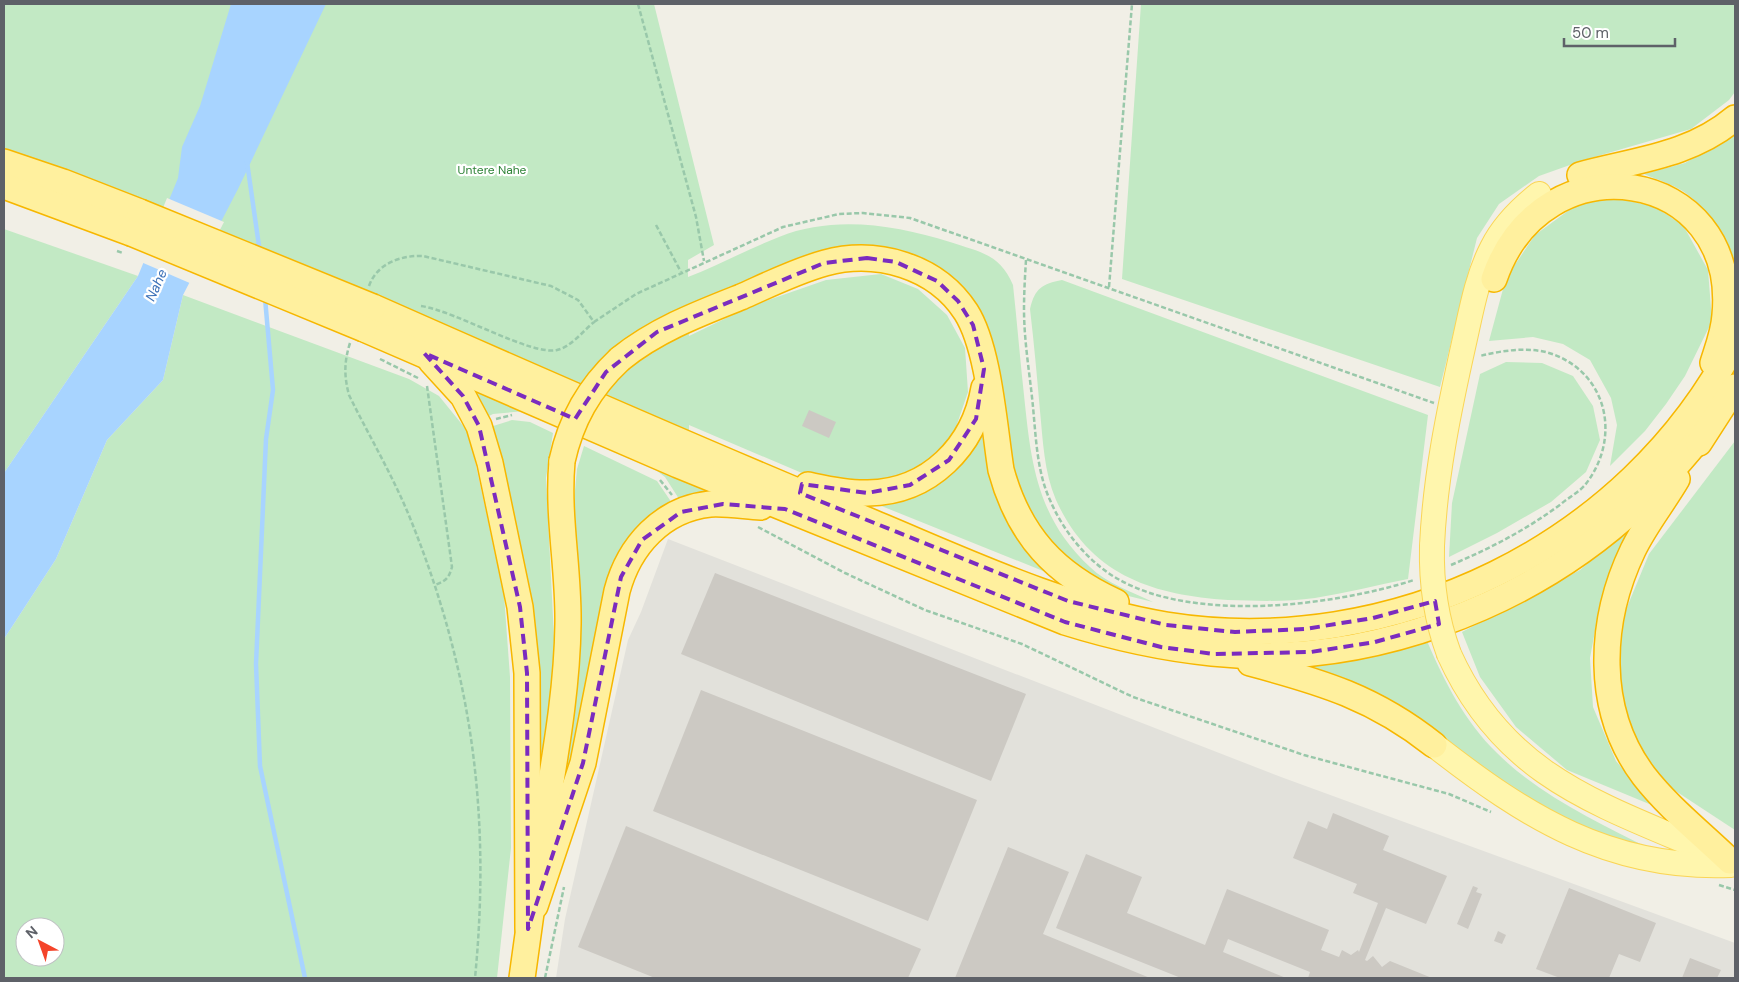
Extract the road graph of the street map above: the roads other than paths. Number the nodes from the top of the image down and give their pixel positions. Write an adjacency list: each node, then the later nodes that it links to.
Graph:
1 (1735, 118): 4 (highway)
2 (4, 162): 5 (highway)
3 (4, 186): 5 (highway)
4 (1539, 194): 15 (main road)
5 (135, 222): 7 (highway, bridge)
6 (1494, 279): 12 (highway); 15 (main road)
7 (364, 317): 9 (highway); 14 (highway)
8 (1735, 342): 12 (highway)
9 (424, 353): 16 (highway); 21 (highway)
10 (982, 353): 14 (highway); 17 (highway); 21 (highway, bridge)
11 (1735, 387): 13 (highway)
12 (1700, 401): 17 (highway)
13 (1707, 429): 18 (highway); 20 (highway)
14 (764, 478): 17 (highway)
15 (1436, 502): 20 (main road, bridge)
16 (785, 510): 18 (highway); 21 (highway)
17 (1166, 625)
18 (1214, 654): 19 (highway)
19 (1434, 745): 20 (main road)
20 (1733, 863)
21 (528, 929): 22 (highway)
22 (522, 978)

